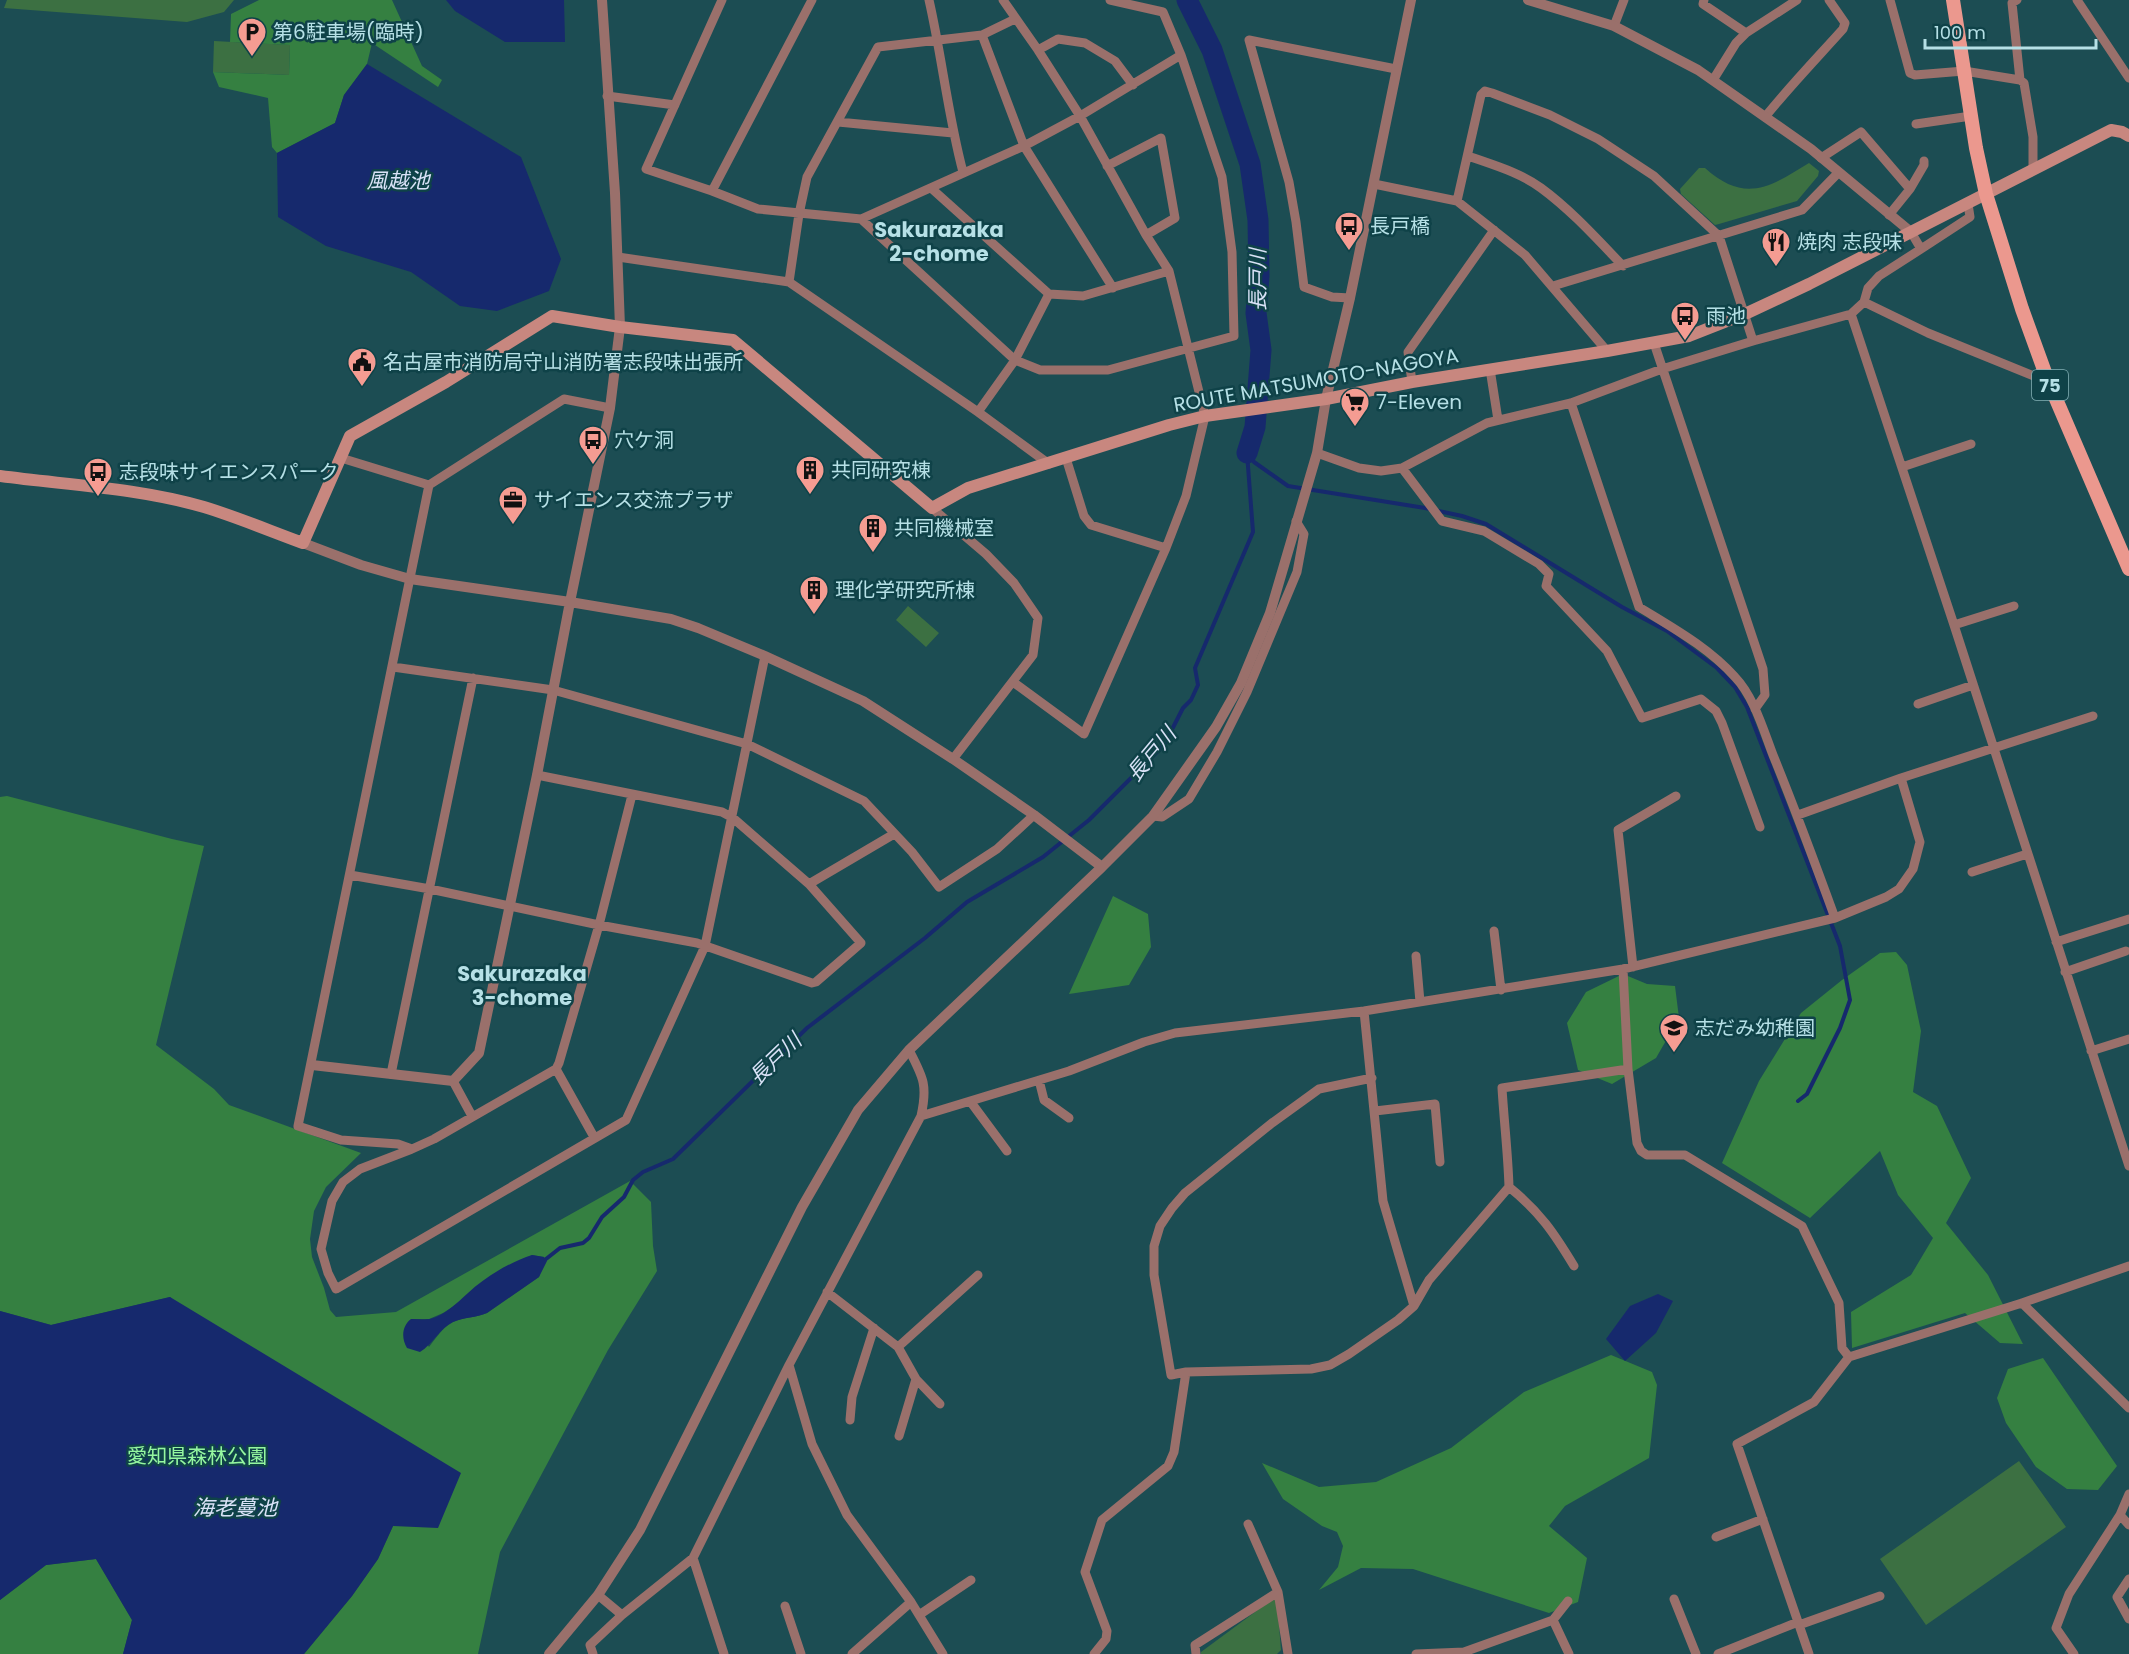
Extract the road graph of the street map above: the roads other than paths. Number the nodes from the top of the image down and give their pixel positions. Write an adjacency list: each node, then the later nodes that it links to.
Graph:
1 (602, 0): 30 (street)
2 (722, 0): 31 (street)
3 (812, 0): 50 (street)
4 (929, 0): 21 (street)
5 (1003, 0): 17 (street)
6 (1110, 0): 23 (street)
7 (1411, 0): 24 (street)
8 (1528, 0): 18 (street)
9 (1624, 0): 18 (street)
10 (1704, 0): 19 (street)
11 (1829, 0): 34 (street)
12 (1890, 0): 25 (street)
13 (1953, 0): 25 (main road, 75)
14 (2017, 0): 28 (street)
15 (2077, 0): 26 (street)
16 (1790, 2): 19 (street)
17 (1015, 18): 20 (street); 22 (street)
18 (1614, 26): 27 (street)
19 (1746, 33): 27 (street)
20 (982, 36): 21 (street); 39 (street)
21 (939, 41): 35 (street); 37 (street)
22 (1038, 50): 29 (street); 32 (street)
23 (1181, 55): 29 (street); 76 (street)
24 (1396, 69): 47 (street); 69 (street)
25 (1964, 71): 28 (street); 33 (main road, 75)
26 (2129, 78)
27 (1713, 80): 34 (street)
28 (2020, 80): 44 (street)
29 (1133, 85): 32 (street)
30 (607, 96): 31 (street); 62 (street)
31 (675, 105): 50 (street)
32 (1080, 116): 39 (street); 43 (street)
33 (1971, 116): 36 (street); 51 (main road, 75)
34 (1765, 117): 41 (street)
35 (838, 122): 37 (street); 54 (street)
36 (1916, 124)
37 (952, 133): 45 (street)
38 (2129, 136): 44 (main road, ROUTE MATSUMOTO-NAGOYA)
39 (1024, 146): 45 (street); 67 (street)
40 (1468, 156): 52 (street); 60 (street); 63 (street)
41 (1821, 158): 46 (street); 49 (street)
42 (1924, 161): 49 (street)
43 (1107, 166): 59 (street); 59 (street)
44 (2033, 170): 51 (main road, ROUTE MATSUMOTO-NAGOYA)
45 (963, 172): 48 (street)
46 (1838, 172): 55 (street); 60 (street)
47 (1374, 184): 52 (street); 69 (street)
48 (931, 188): 56 (street); 68 (street)
49 (1910, 189): 55 (street)
50 (712, 191): 54 (street)
51 (1986, 194): 53 (main road, ROUTE MATSUMOTO-NAGOYA); 81 (main road, 75)
52 (1457, 201): 57 (street)
53 (1968, 204): 58 (main road, ROUTE MATSUMOTO-NAGOYA); 61 (street)
54 (799, 214): 56 (street); 65 (street)
55 (1889, 215): 58 (street)
56 (861, 219): 78 (street)
57 (1494, 230): 66 (street); 82 (street)
58 (1911, 232): 61 (street); 71 (main road, ROUTE MATSUMOTO-NAGOYA)
59 (1146, 235): 64 (street)
60 (1719, 236): 63 (street); 71 (street)
61 (1921, 249): 70 (street)
62 (618, 257): 65 (street); 73 (street)
63 (1623, 266): 66 (street)
64 (1168, 271): 67 (street); 76 (street)
65 (789, 282): 86 (street)
66 (1553, 286): 77 (street)
67 (1113, 288): 68 (street)
68 (1048, 294): 78 (street)
69 (1350, 298): 83 (street)
70 (1864, 302): 72 (street); 81 (street)
71 (1745, 314): 74 (street); 75 (main road, ROUTE MATSUMOTO-NAGOYA)
72 (1851, 314): 74 (street); 94 (street)
73 (620, 327): 85 (street); 91 (main road); 98 (main road)
74 (1753, 340): 80 (street)
75 (1654, 343): 77 (main road, ROUTE MATSUMOTO-NAGOYA); 80 (street)
76 (1188, 348): 78 (street); 87 (street)
77 (1607, 351): 79 (main road, ROUTE MATSUMOTO-NAGOYA)
78 (1015, 360): 86 (street)
79 (1490, 369): 82 (main road, ROUTE MATSUMOTO-NAGOYA); 88 (street)
80 (1662, 369): 84 (street); 114 (street)
81 (2047, 378): 102 (main road, 75)
82 (1412, 382): 83 (main road, ROUTE MATSUMOTO-NAGOYA)
83 (1326, 399): 87 (main road, ROUTE MATSUMOTO-NAGOYA); 90 (street)
84 (1571, 403): 88 (street); 114 (street)
85 (610, 408): 97 (street); 104 (street)
86 (978, 412): 93 (street)
87 (1205, 416): 92 (main road, ROUTE MATSUMOTO-NAGOYA); 101 (street)
88 (1498, 420): 95 (street)
89 (1971, 444): 94 (street)
90 (1317, 453): 95 (street); 99 (street)
91 (341, 458): 97 (street); 100 (main road)
92 (1066, 458): 93 (main road, ROUTE MATSUMOTO-NAGOYA); 101 (street)
93 (1049, 464): 98 (main road, ROUTE MATSUMOTO-NAGOYA)
94 (1902, 466): 106 (street)
95 (1402, 468): 127 (street)
96 (0, 476): 100 (main road)
97 (429, 485): 103 (street)
98 (932, 508): 110 (street)
99 (1296, 520): 125 (street); 125 (street)
100 (303, 543): 103 (street)
101 (1166, 548): 110 (street)
102 (2129, 569)
103 (410, 579): 104 (street); 108 (street)
104 (570, 602): 107 (street); 112 (street)
105 (2014, 606): 106 (street)
106 (1954, 625): 111 (street)
107 (765, 656): 116 (street); 118 (street)
108 (393, 667): 109 (street); 132 (street)
109 (473, 678): 112 (street); 134 (street)
110 (1013, 682): 118 (street)
111 (1973, 685): 113 (street); 117 (street)
112 (553, 690): 116 (street); 119 (street)
113 (1918, 704)
114 (1755, 709): 124 (street)
115 (2093, 716): 117 (street)
116 (747, 744): 126 (street); 128 (street)
117 (1994, 749): 120 (street); 129 (street)
118 (953, 759): 123 (street)
119 (537, 775): 121 (street); 135 (street)
120 (1901, 778): 124 (street); 136 (street)
121 (632, 795): 126 (street); 138 (street)
122 (1676, 796): 144 (street)
123 (1034, 815): 128 (street); 130 (street)
124 (1798, 815): 136 (street)
125 (1153, 816): 130 (street)
126 (733, 818): 133 (street); 141 (street)
127 (1760, 827)
128 (894, 834): 133 (street)
129 (2027, 854): 131 (street); 140 (street)
130 (1102, 867): 150 (street)
131 (1972, 872)
132 (350, 875): 134 (street); 152 (street)
133 (809, 884): 141 (street)
134 (430, 889): 135 (street); 155 (street)
135 (509, 906): 138 (street); 158 (street)
136 (1830, 919): 144 (street)
137 (2129, 919): 140 (street)
138 (599, 925): 141 (street); 153 (street)
139 (1494, 931): 146 (street)
140 (2056, 942): 145 (street)
141 (705, 946): 164 (street)
142 (2126, 951): 145 (street)
143 (1416, 956): 147 (street)
144 (1628, 968): 146 (street); 154 (street)
145 (2065, 972): 151 (street)
146 (1501, 990): 147 (street)
147 (1420, 1002): 148 (street)
148 (1364, 1011): 156 (street); 157 (street)
149 (2129, 1039): 151 (street)
150 (909, 1050): 162 (street); 196 (street)
151 (2091, 1051): 168 (street)
152 (312, 1065): 155 (street); 165 (street)
153 (556, 1069): 161 (street); 164 (street)
154 (1628, 1069): 169 (street); 178 (street)
155 (391, 1074): 158 (street)
156 (1372, 1078): 160 (street); 180 (street)
157 (1039, 1080): 159 (street); 163 (street)
158 (453, 1081): 161 (street)
159 (970, 1101): 162 (street); 166 (street)
160 (1375, 1111): 167 (street); 175 (street)
161 (472, 1116): 165 (street)
162 (921, 1116): 173 (street)
163 (1069, 1118)
164 (594, 1137): 165 (street)
165 (412, 1149)
166 (1007, 1151)
167 (1440, 1162)
168 (2129, 1166)
169 (1509, 1187): 170 (street); 175 (street)
170 (1574, 1266)
171 (2129, 1266): 174 (street)
172 (978, 1275): 177 (street)
173 (827, 1292): 176 (street); 179 (street)
174 (2022, 1303): 178 (street); 183 (street)
175 (1414, 1306): 180 (street)
176 (874, 1328): 177 (street); 184 (street)
177 (898, 1347): 181 (street)
178 (1849, 1358): 188 (street)
179 (789, 1365): 192 (street); 200 (street)
180 (1186, 1372): 214 (street)
181 (916, 1379): 182 (street); 185 (street)
182 (940, 1404)
183 (2129, 1408)
184 (850, 1420)
185 (899, 1436)
186 (2129, 1494): 187 (street)
187 (2120, 1515): 190 (street); 222 (street)
188 (1763, 1519): 191 (street); 206 (street)
189 (1248, 1524): 195 (street)
190 (2129, 1525)
191 (1716, 1537)
192 (693, 1558): 202 (street); 210 (street)
193 (971, 1580): 203 (street)
194 (2129, 1580): 204 (street)
195 (1278, 1592): 215 (street); 216 (street)
196 (598, 1594): 202 (street); 208 (street)
197 (1880, 1596): 206 (street)
198 (1674, 1599): 219 (street)
199 (1568, 1601): 205 (street)
200 (911, 1602): 203 (street); 212 (street)
201 (785, 1606): 211 (street)
202 (622, 1615): 209 (street)
203 (919, 1615): 213 (street)
204 (2129, 1619)
205 (1553, 1620): 207 (street); 218 (street)
206 (1798, 1623): 220 (street); 221 (street)
207 (1465, 1653): 217 (street)
208 (549, 1654)
209 (592, 1654)
210 (724, 1654)
211 (801, 1654)
212 (852, 1654)
213 (943, 1654)
214 (1094, 1654)
215 (1196, 1654)
216 (1288, 1654)
217 (1416, 1654)
218 (1569, 1654)
219 (1696, 1654)
220 (1718, 1654)
221 (1809, 1654)
222 (2074, 1654)

